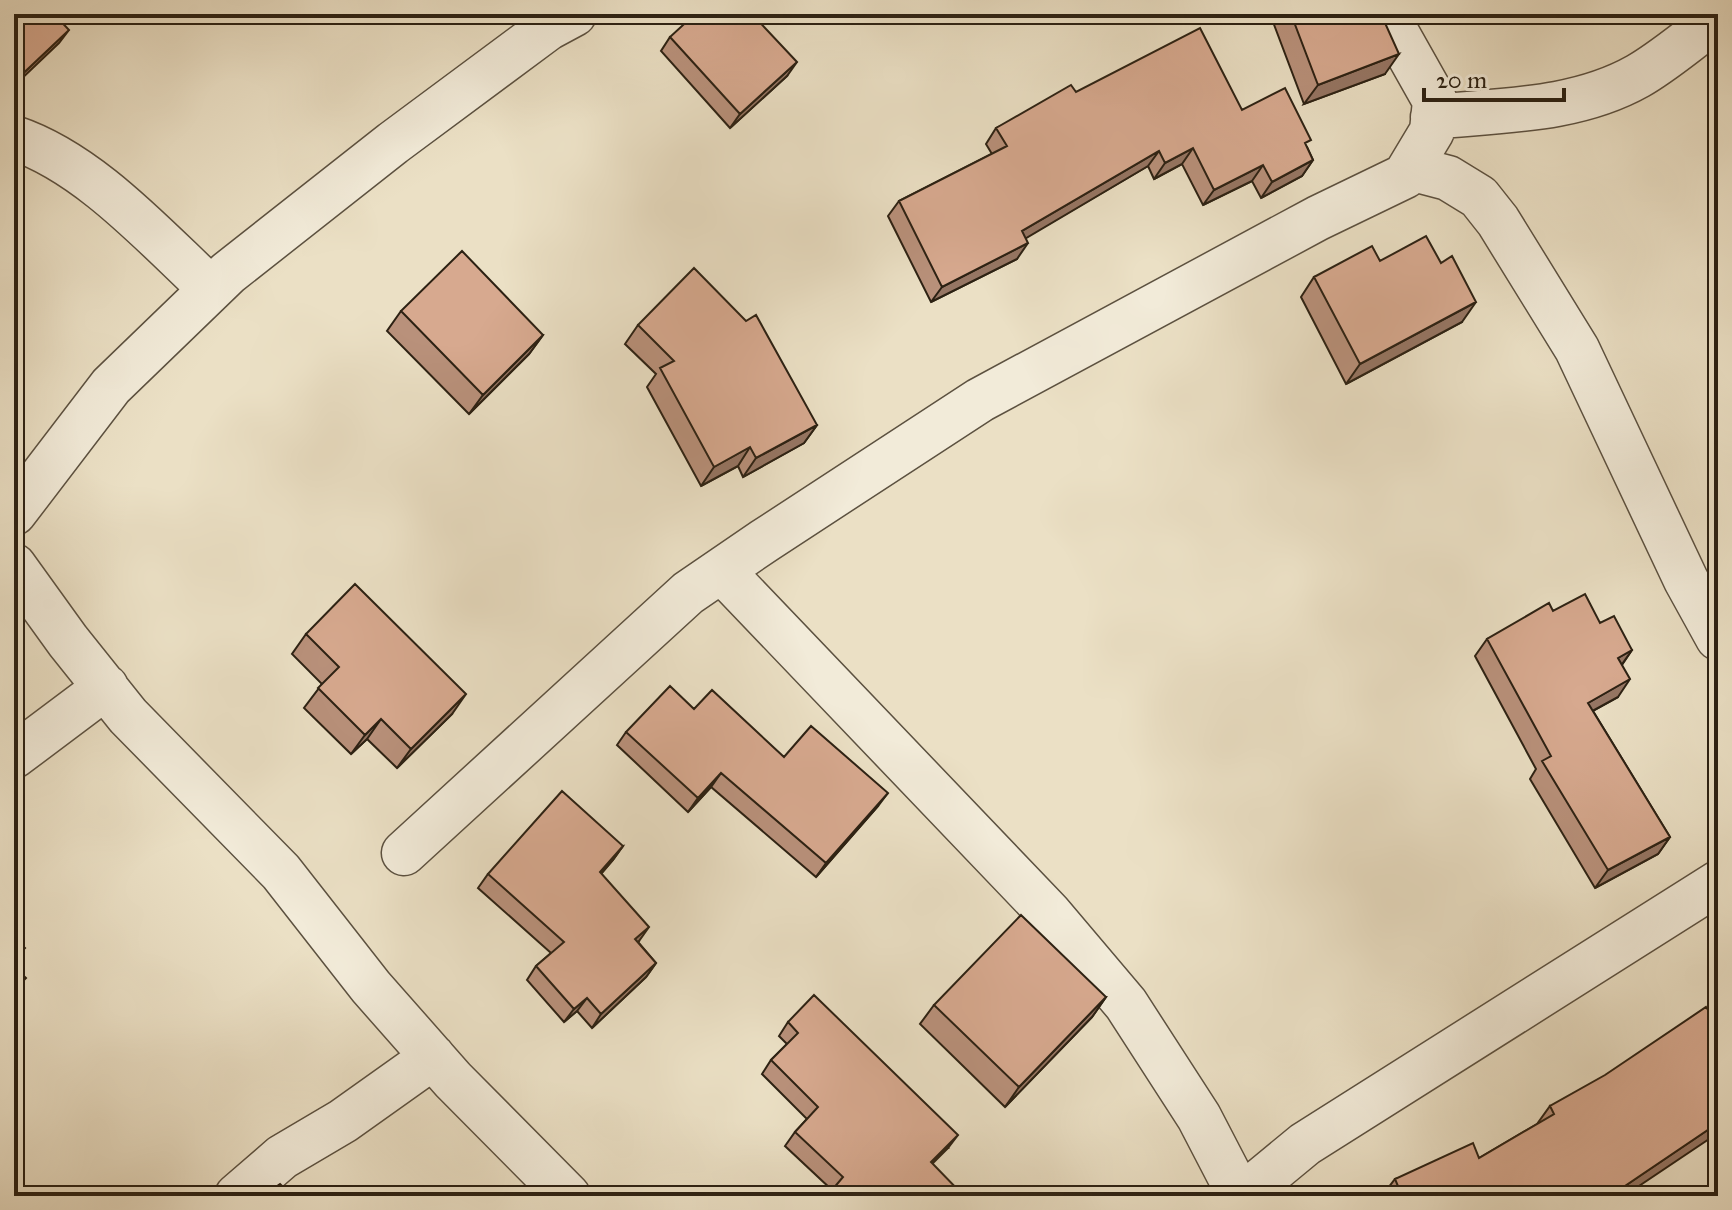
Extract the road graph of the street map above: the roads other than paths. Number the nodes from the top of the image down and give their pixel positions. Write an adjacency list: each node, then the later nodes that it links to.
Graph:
1 (574, 14): 7 (street)
2 (1386, 14): 4 (street)
3 (1718, 19): 4 (street)
4 (1433, 117): 6 (street)
5 (14, 138): 7 (street)
6 (1410, 168): 10 (street); 11 (street)
7 (211, 289): 8 (street)
8 (14, 513)
9 (14, 566): 12 (street)
10 (722, 571): 14 (street); 19 (street)
11 (1718, 638)
12 (106, 687): 13 (street); 16 (street)
13 (14, 756)
14 (404, 853)
15 (1718, 883): 19 (street)
16 (433, 1057): 17 (street); 18 (street)
17 (237, 1196)
18 (568, 1196)
19 (1241, 1196)

